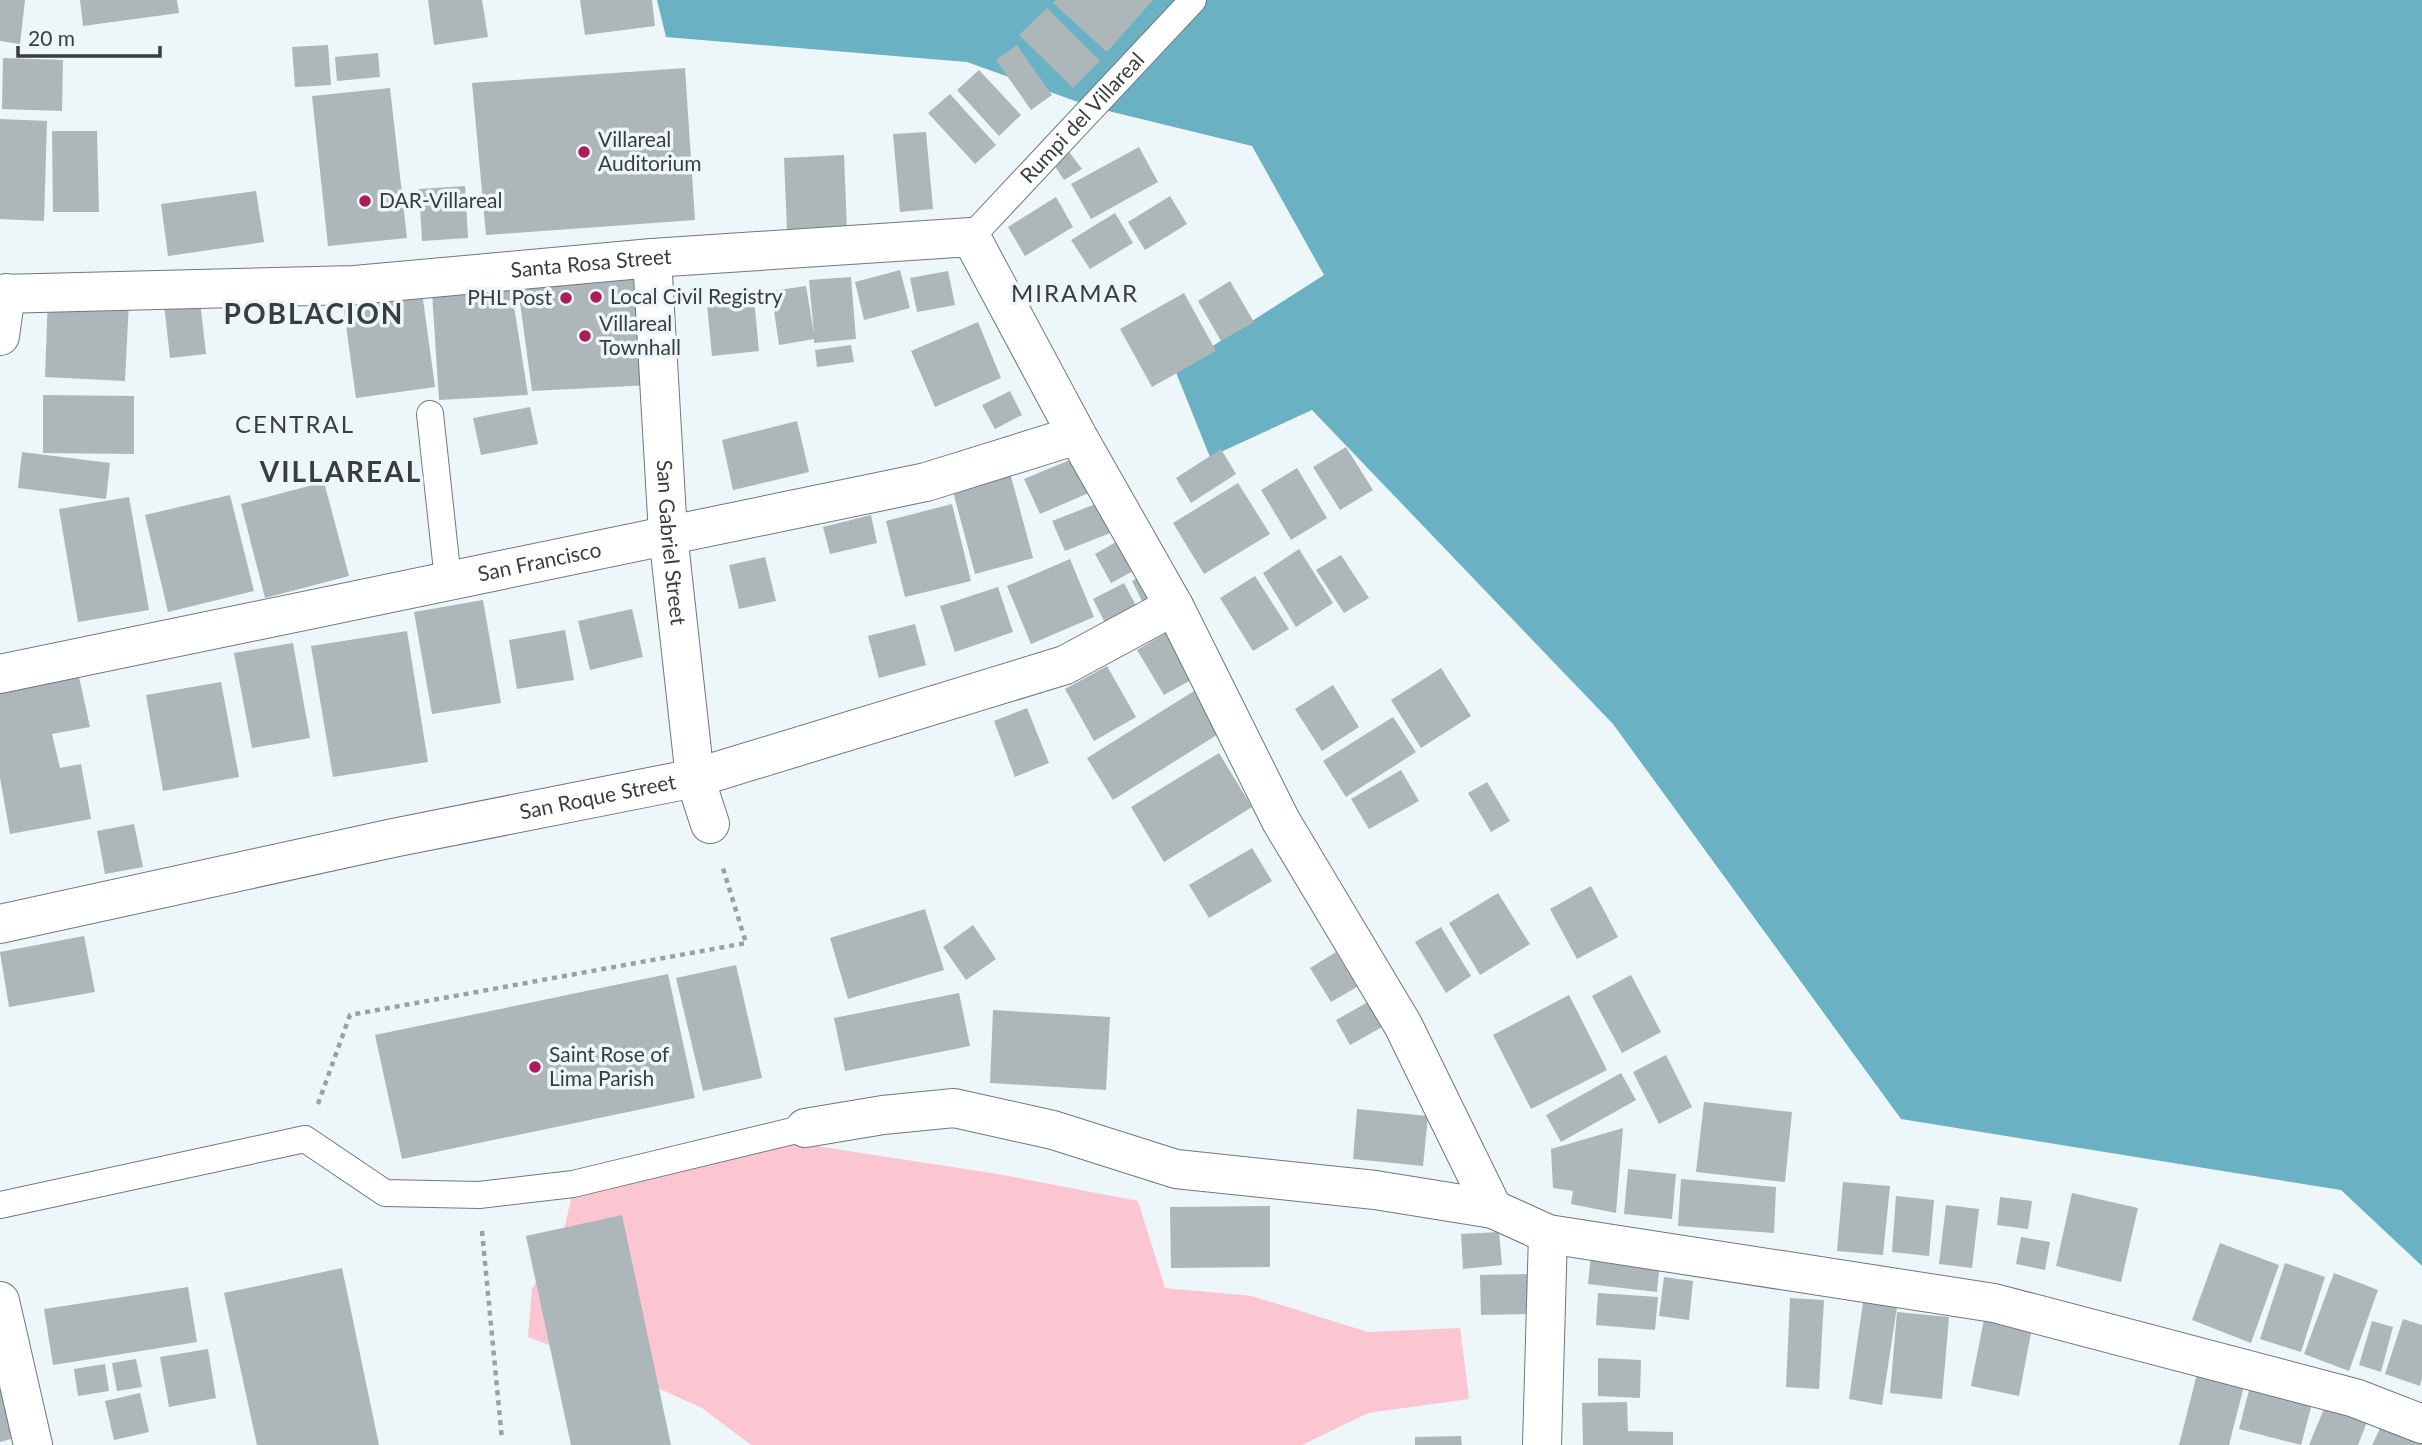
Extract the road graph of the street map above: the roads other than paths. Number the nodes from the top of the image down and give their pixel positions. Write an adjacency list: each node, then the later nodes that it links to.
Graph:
1 (1193, 0): 2 (lane, Rumpi del Villareal)
2 (971, 237): 3 (street, Santa Rosa Street); 7 (street)
3 (652, 258): 4 (street, Santa Rosa Street); 8 (street, San Gabriel Street)
4 (3, 294): 5 (street)
5 (0, 336)
6 (430, 414): 9 (lane)
7 (1077, 435): 8 (street, San Francisco); 10 (street)
8 (668, 534): 9 (street, San Francisco); 12 (street, San Gabriel Street)
9 (448, 580): 11 (street, San Francisco)
10 (1174, 606): 12 (street, San Roque Street); 17 (street)
11 (0, 674)
12 (695, 778): 13 (street, San Gabriel Street); 14 (street, San Roque Street)
13 (710, 824)
14 (0, 924)
15 (805, 1128): 16 (lane); 17 (street)
16 (0, 1205)
17 (1493, 1209): 18 (street)
18 (1548, 1234): 20 (street); 22 (street)
19 (0, 1301): 21 (street)
20 (2422, 1424)
21 (33, 1445)
22 (1542, 1445)

